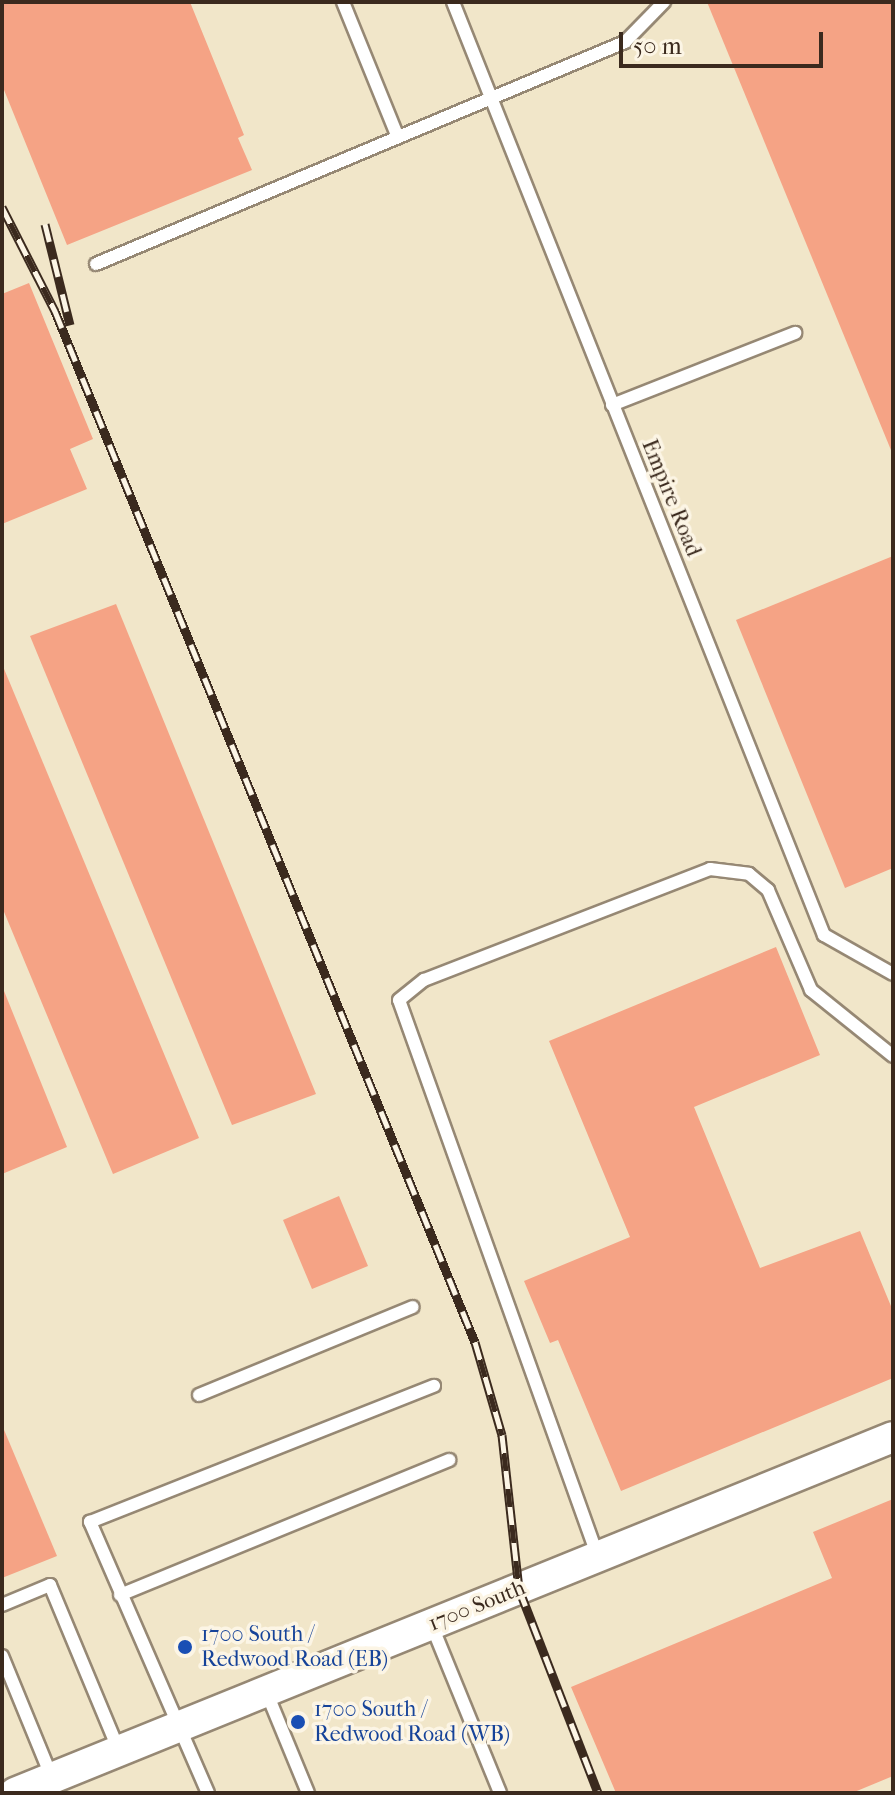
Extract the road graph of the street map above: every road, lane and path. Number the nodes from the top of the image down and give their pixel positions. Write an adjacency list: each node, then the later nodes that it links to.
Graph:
1 (343, 2): 5 (lane)
2 (453, 2): 4 (lane, Empire Road)
3 (664, 2): 4 (lane)
4 (492, 96): 5 (lane); 8 (lane, Empire Road)
5 (397, 135): 6 (lane)
6 (96, 264)
7 (795, 333): 8 (lane)
8 (612, 405): 9 (lane, Empire Road)
9 (893, 974)
10 (893, 1056): 16 (lane)
11 (413, 1307): 13 (lane)
12 (434, 1386): 17 (lane)
13 (199, 1395)
14 (893, 1437): 16 (street, 1700 South)
15 (449, 1460): 17 (lane)
16 (598, 1557): 19 (street, 1700 South)
17 (120, 1595): 22 (lane)
18 (2, 1605): 23 (lane)
19 (431, 1625): 21 (street, 1700 South); 28 (lane)
20 (2, 1656): 24 (lane)
21 (266, 1691): 22 (street, 1700 South); 27 (lane)
22 (179, 1726): 23 (street, 1700 South); 26 (lane)
23 (119, 1751): 24 (street, 1700 South)
24 (52, 1778): 25 (street, 1700 South)
25 (15, 1793)
26 (208, 1793)
27 (308, 1793)
28 (500, 1793)

